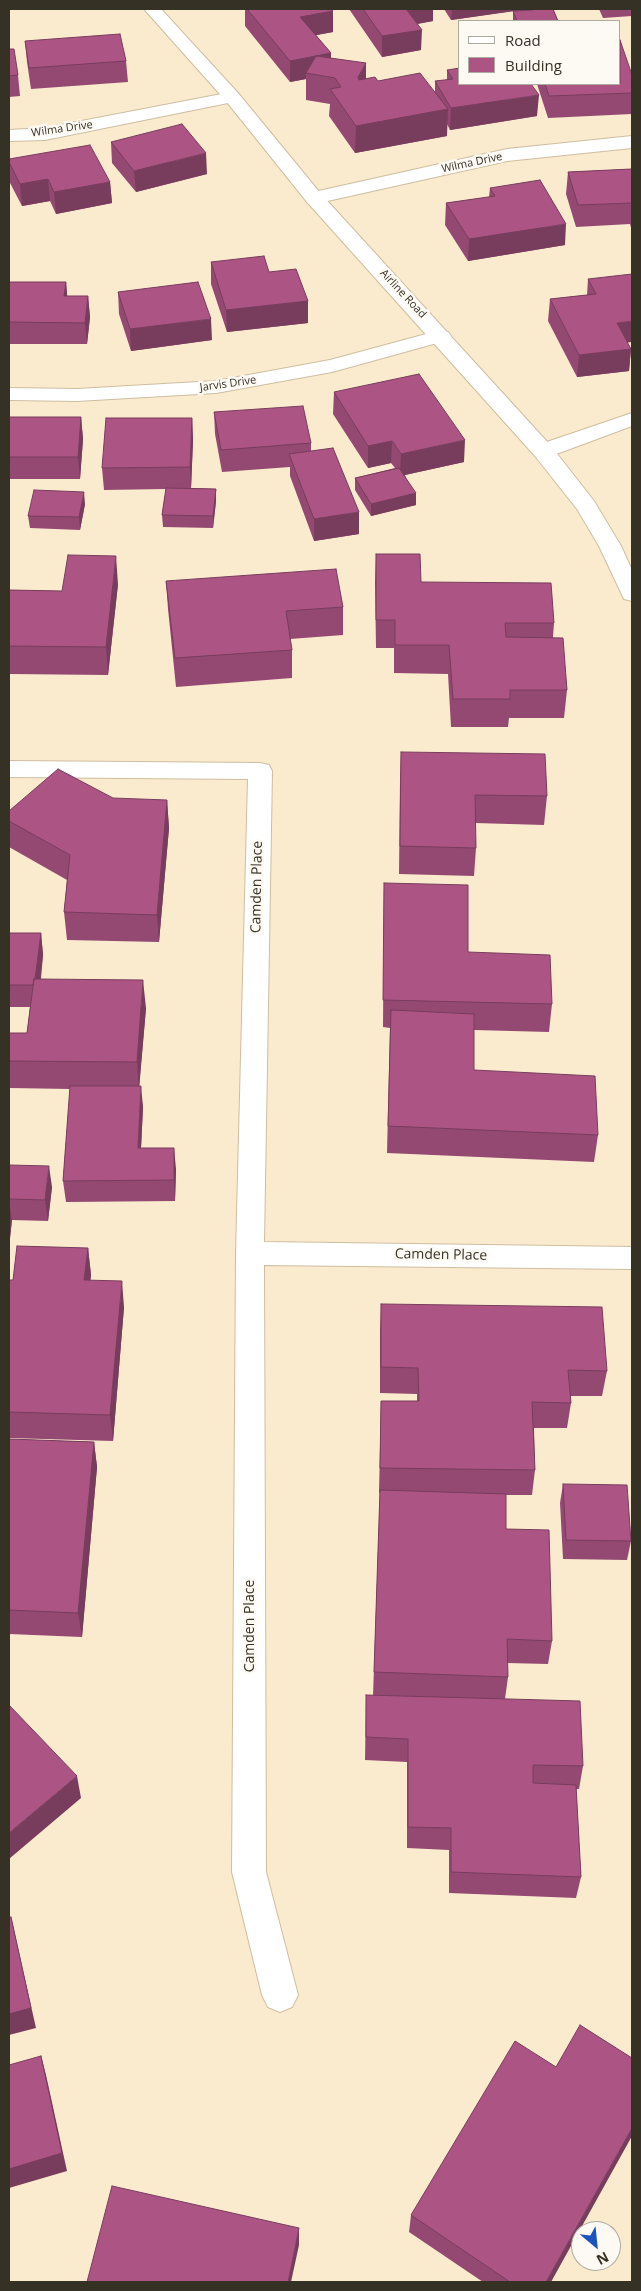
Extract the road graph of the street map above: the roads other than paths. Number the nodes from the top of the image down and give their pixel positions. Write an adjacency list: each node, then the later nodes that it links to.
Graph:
1 (152, 9): 2 (street, Airline Road)
2 (232, 97): 3 (street, Wilma Drive); 5 (street, Airline Road)
3 (9, 136)
4 (632, 142): 5 (street, Wilma Drive)
5 (314, 198): 6 (street, Airline Road)
6 (441, 336): 7 (street, Jarvis Drive); 9 (street, Airline Road)
7 (9, 394)
8 (632, 419): 9 (street)
9 (544, 450): 10 (street, Airline Road)
10 (632, 594)
11 (9, 768): 12 (street, Camden Place)
12 (250, 1253): 13 (street, Camden Place); 14 (street, Camden Place)
13 (632, 1258)
14 (280, 1995)

